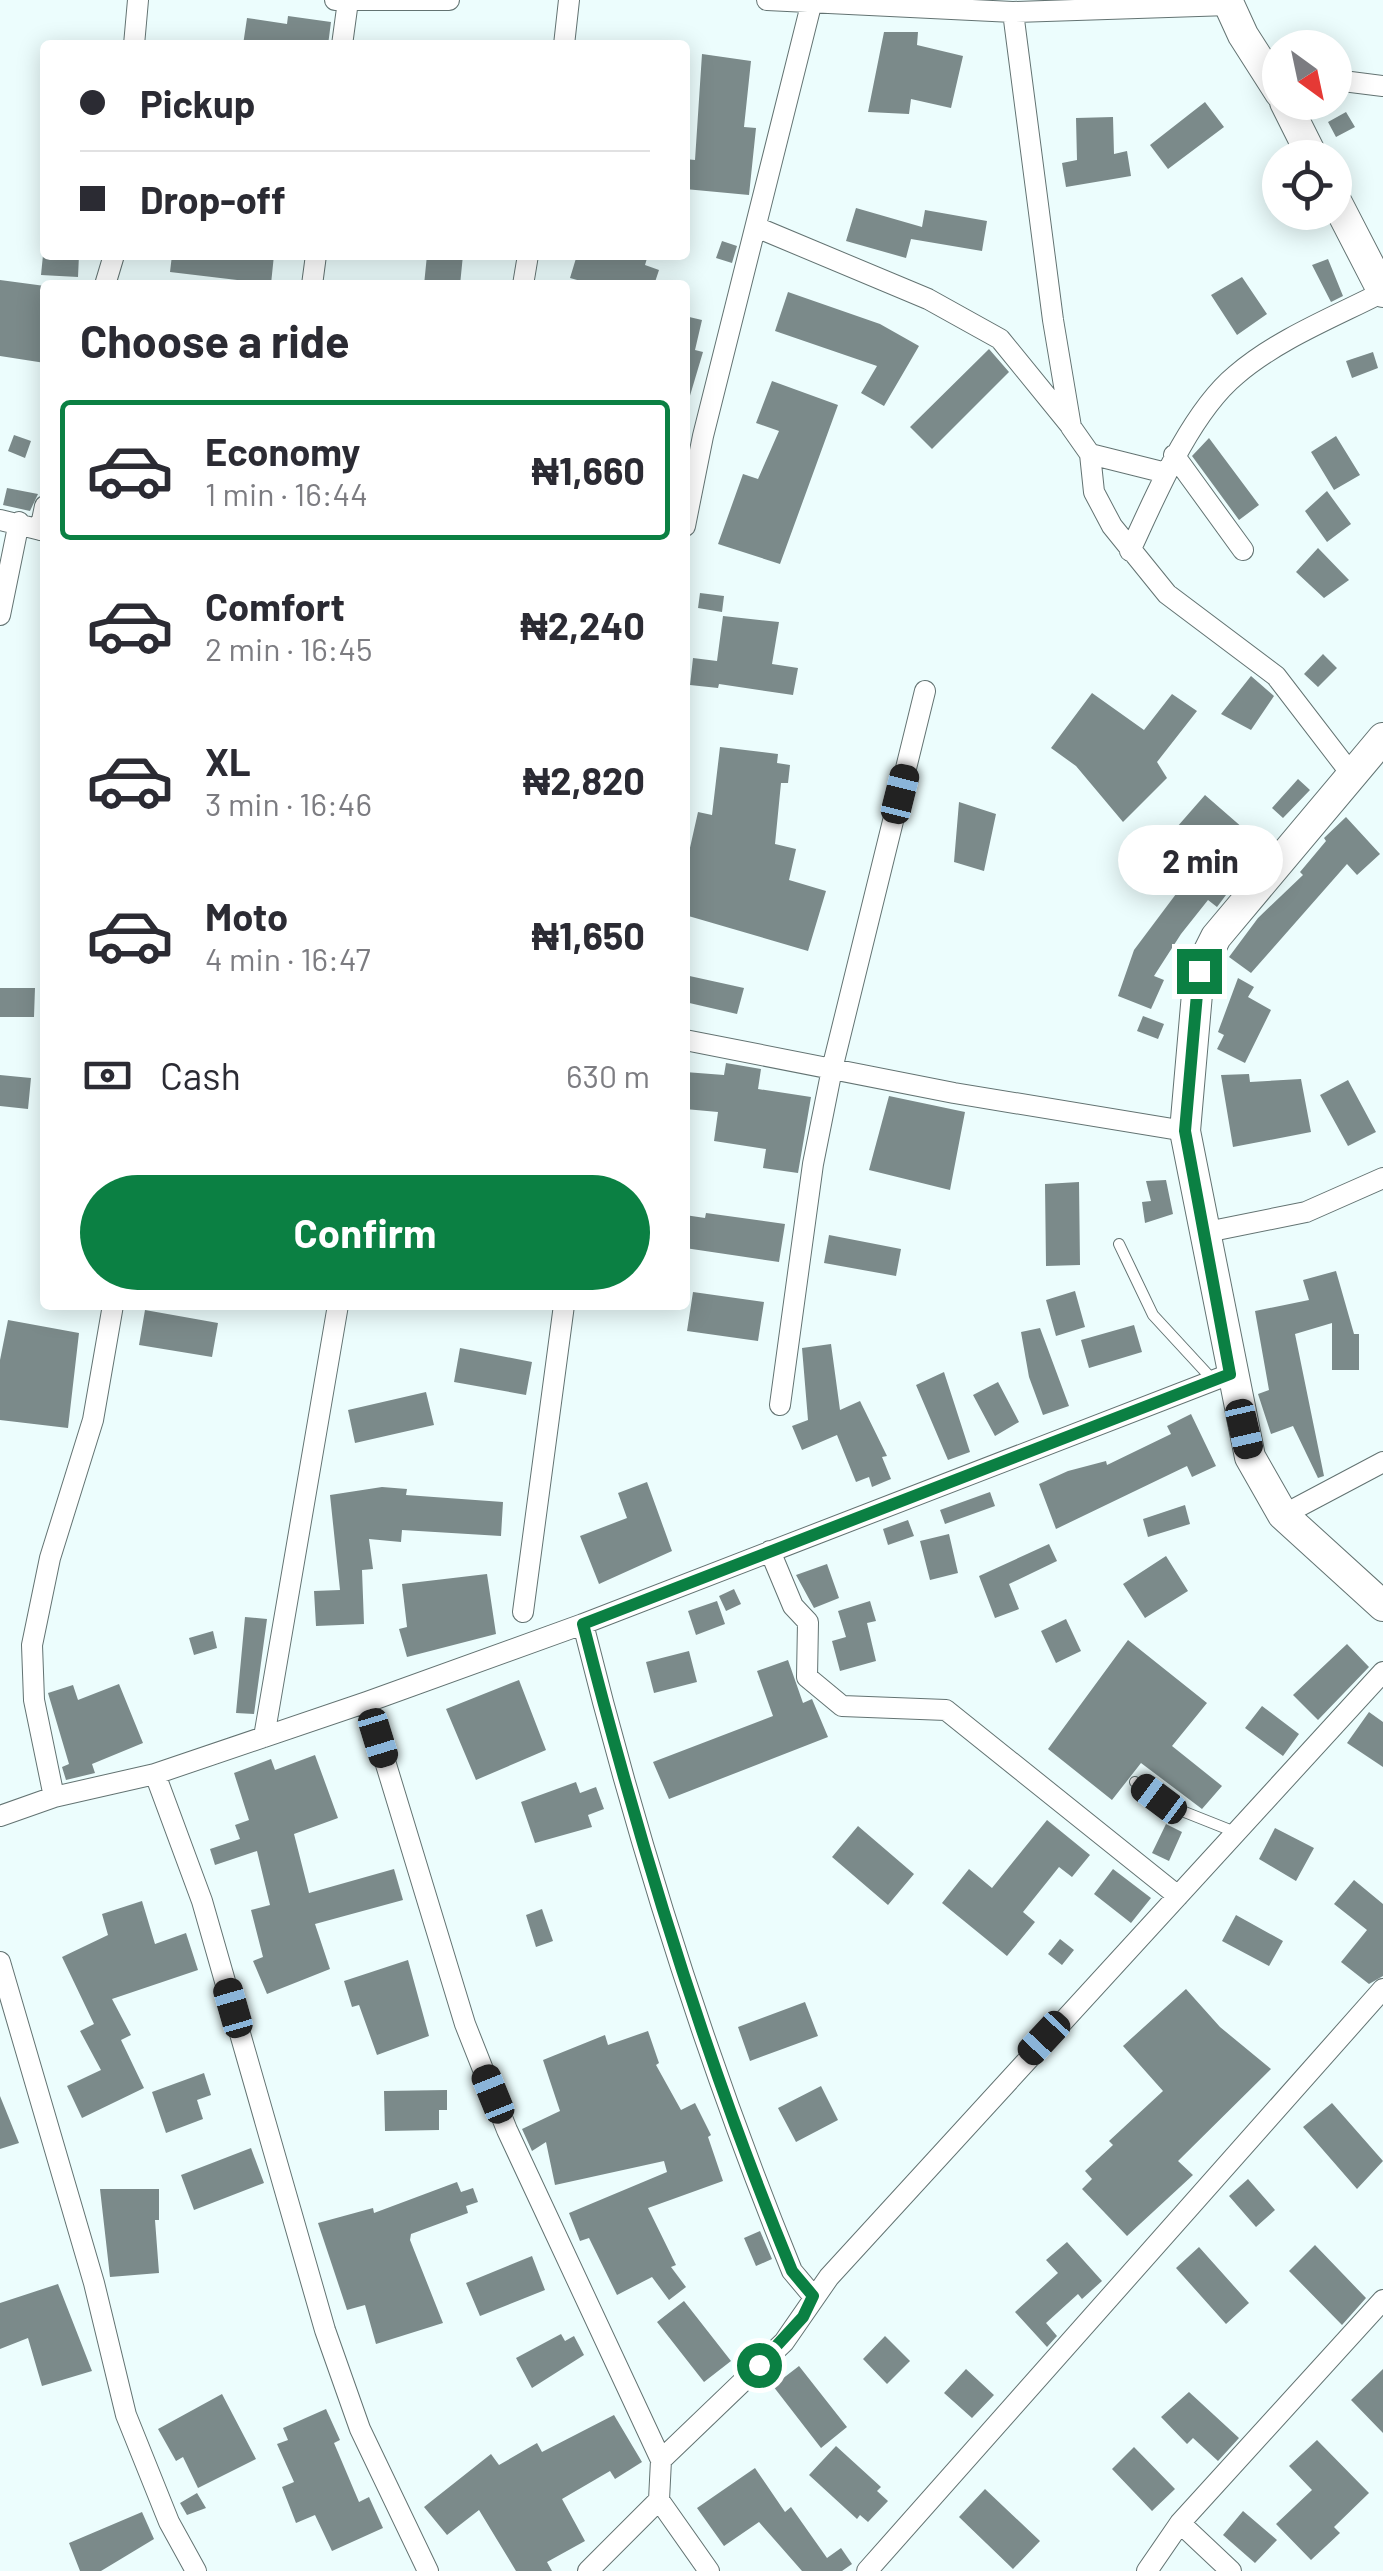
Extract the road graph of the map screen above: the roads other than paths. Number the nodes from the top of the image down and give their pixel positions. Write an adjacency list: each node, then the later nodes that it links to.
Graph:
1 (138, 0): 11 (street)
2 (335, 0): 6 (street)
3 (449, 0): 6 (street)
4 (569, 0): 13 (street)
5 (767, 0): 7 (street)
6 (348, 1): 12 (street)
7 (812, 1): 9 (street); 17 (street)
8 (1228, 2): 10 (street); 14 (street)
9 (973, 5): 10 (street)
10 (1013, 12): 20 (street)
11 (134, 40)
12 (343, 40)
13 (565, 40)
14 (1262, 61)
15 (1352, 82): 16 (street)
16 (1383, 86)
17 (756, 227): 20 (street); 23 (street)
18 (1351, 230): 19 (street)
19 (1383, 292): 22 (street)
20 (1071, 427): 21 (street)
21 (1090, 454): 22 (street); 27 (street)
22 (1170, 464): 26 (street); 27 (street)
23 (690, 505)
24 (9, 521): 25 (street); 28 (street)
25 (40, 530)
26 (1243, 550)
27 (1130, 551): 31 (street)
28 (0, 615)
29 (924, 692): 33 (street)
30 (1383, 738): 31 (street)
31 (1352, 775): 34 (street)
32 (690, 1041): 33 (street)
33 (832, 1069): 34 (street); 42 (street)
34 (1185, 1131): 36 (street)
35 (1383, 1178): 36 (street)
36 (1202, 1234): 41 (street)
37 (1119, 1244): 41 (lane)
38 (112, 1310): 54 (street)
39 (337, 1310): 51 (street)
40 (563, 1310): 47 (street)
41 (1221, 1377): 44 (street); 45 (street)
42 (780, 1405)
43 (1383, 1462): 44 (street)
44 (1282, 1514): 46 (street)
45 (770, 1551): 48 (street); 57 (street)
46 (1383, 1606)
47 (524, 1612)
48 (583, 1624): 50 (street); 60 (street)
49 (1383, 1672): 56 (street)
50 (367, 1702): 51 (street); 62 (street)
51 (264, 1737): 52 (street)
52 (155, 1774): 54 (street); 66 (street)
53 (1136, 1782): 56 (lane)
54 (54, 1797): 55 (street)
55 (0, 1816)
56 (1236, 1832): 57 (street)
57 (1178, 1896): 60 (street)
58 (0, 1962): 65 (street)
59 (1383, 1989): 69 (street)
60 (813, 2296): 62 (street)
61 (1383, 2300): 64 (street)
62 (661, 2460): 63 (street)
63 (659, 2500): 67 (street); 68 (street)
64 (1180, 2524): 70 (street); 71 (street)
65 (196, 2571)
66 (428, 2571)
67 (588, 2571)
68 (709, 2571)
69 (867, 2571)
70 (1147, 2571)
71 (1232, 2571)

